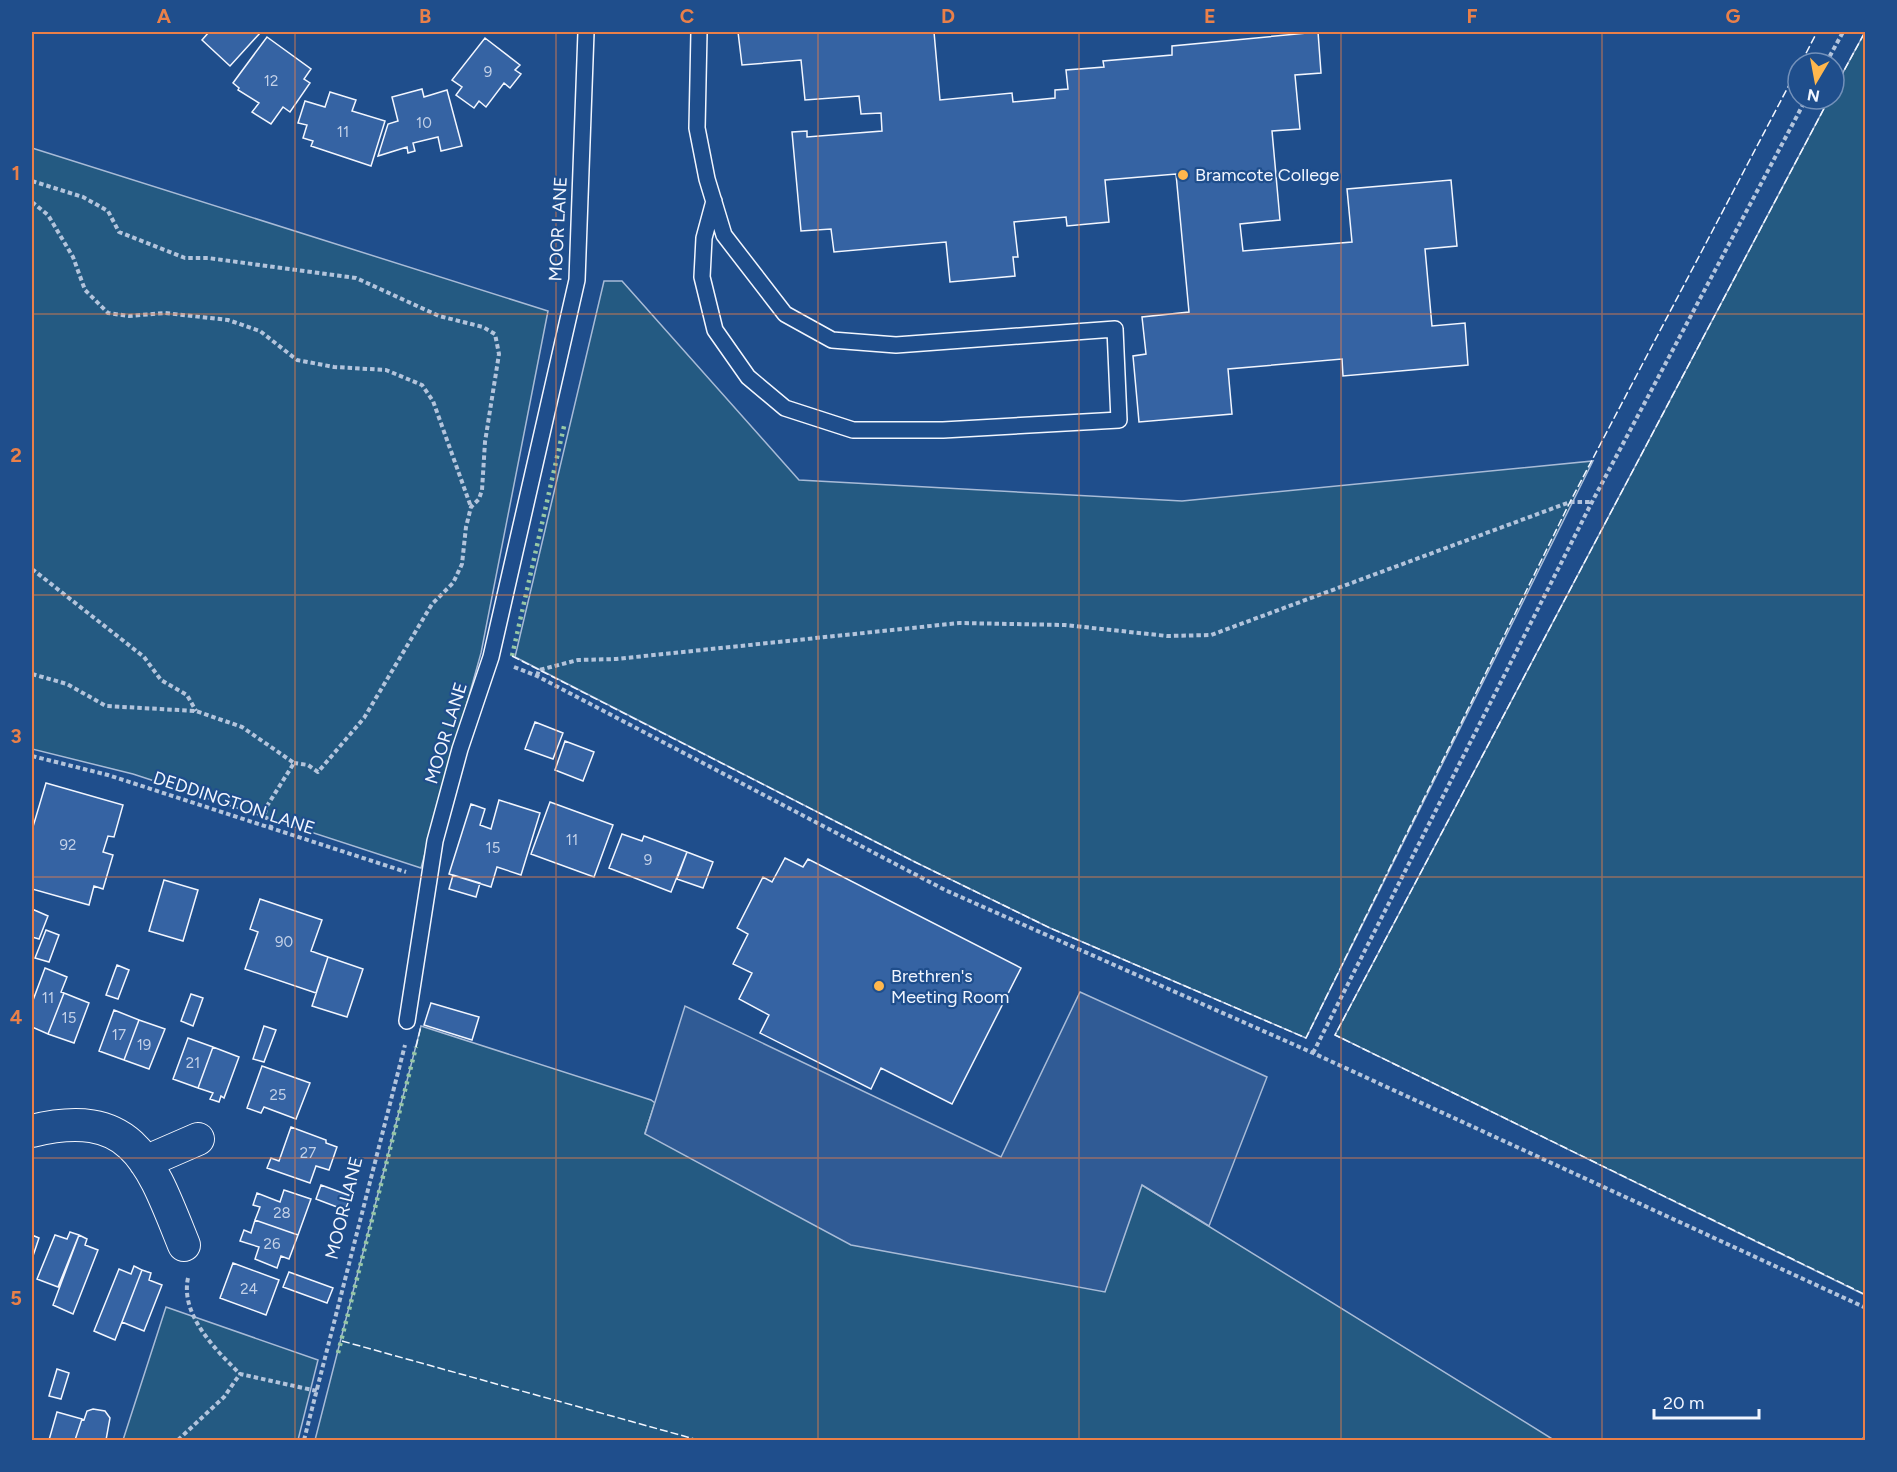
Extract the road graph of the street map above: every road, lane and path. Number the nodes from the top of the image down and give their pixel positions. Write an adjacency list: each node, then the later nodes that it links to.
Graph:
1 (586, 32): 12 (lane, MOOR LANE)
2 (699, 32): 7 (lane)
3 (1842, 32): 4 (path)
4 (1832, 51)
5 (1800, 111): 9 (path)
6 (32, 181): 10 (path)
7 (714, 201): 7 (lane)
8 (32, 202): 10 (path)
9 (1592, 502): 14 (path); 21 (path)
10 (471, 507): 17 (path)
11 (32, 569): 15 (path)
12 (491, 657): 14 (path); 19 (lane, MOOR LANE)
13 (32, 674): 15 (path)
14 (537, 676): 21 (path)
15 (196, 711): 17 (path)
16 (32, 756): 18 (path, DEDDINGTON LANE)
17 (294, 763): 18 (path)
18 (270, 829): 19 (path, DEDDINGTON LANE)
19 (428, 879): 20 (lane, MOOR LANE)
20 (407, 1021): 28 (path, MOOR LANE)
21 (1314, 1053): 26 (path)
22 (32, 1131): 24 (street)
23 (198, 1139): 24 (street)
24 (145, 1162): 25 (street)
25 (184, 1245): 27 (path)
26 (1866, 1308)
27 (240, 1374): 28 (path); 30 (path)
28 (317, 1391): 31 (path, MOOR LANE)
29 (1866, 1437): 32 (path)
30 (178, 1440)
31 (304, 1440)
32 (1863, 1440)

